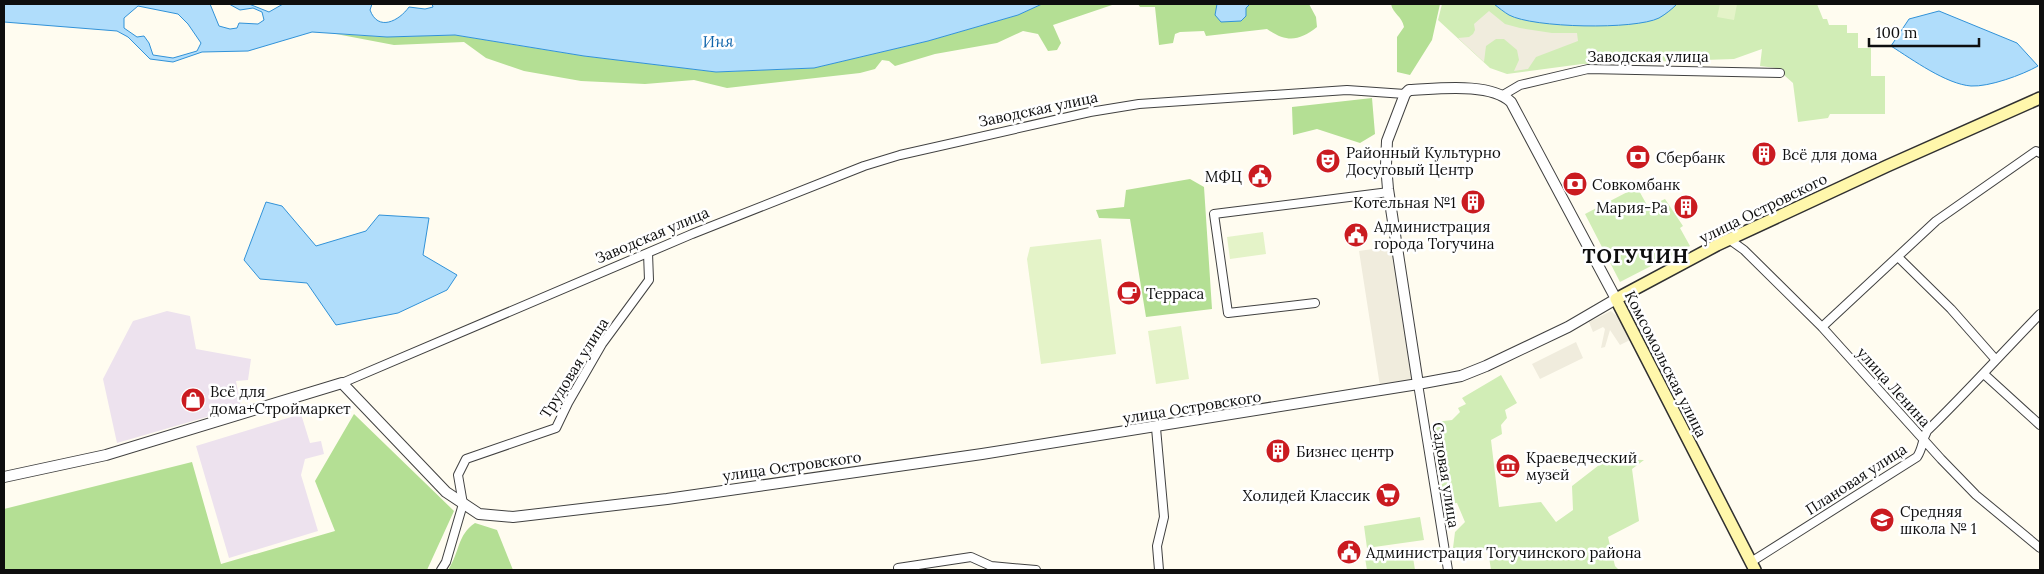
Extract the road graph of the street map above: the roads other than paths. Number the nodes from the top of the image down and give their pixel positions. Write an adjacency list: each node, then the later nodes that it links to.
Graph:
1 (1780, 73): 3 (street, Заводская улица)
2 (1405, 94): 3 (street, Заводская улица); 6 (street); 8 (street, Заводская улица)
3 (1503, 95): 10 (street, Комсомольская улица)
4 (2040, 98): 7 (main road, улица Островского)
5 (2040, 154): 9 (street)
6 (1389, 192): 11 (street); 17 (street)
7 (1730, 240): 10 (main road, улица Островского); 13 (street, улица Ленина)
8 (648, 253): 16 (street, Заводская улица); 22 (street, Трудовая улица)
9 (1898, 257): 13 (street); 14 (street)
10 (1616, 299): 17 (street, улица Островского); 24 (main road, Комсомольская улица)
11 (1315, 303)
12 (2040, 314): 14 (street, Плановая улица)
13 (1822, 327): 20 (street, улица Ленина)
14 (1996, 360): 15 (street, Плановая улица)
15 (1985, 375): 18 (street); 20 (street, Плановая улица)
16 (342, 383): 21 (street); 22 (street, улица Островского)
17 (1418, 384): 19 (street, улица Островского); 29 (street, Садовая улица)
18 (2040, 425)
19 (1156, 428): 22 (street, улица Островского); 28 (street)
20 (1922, 439): 23 (street, улица Ленина); 24 (street, Плановая улица)
21 (4, 477)
22 (463, 504): 26 (street)
23 (2040, 548)
24 (1753, 566)
25 (898, 568): 27 (street)
26 (441, 570)
27 (1036, 570)
28 (1159, 570)
29 (1448, 570)

